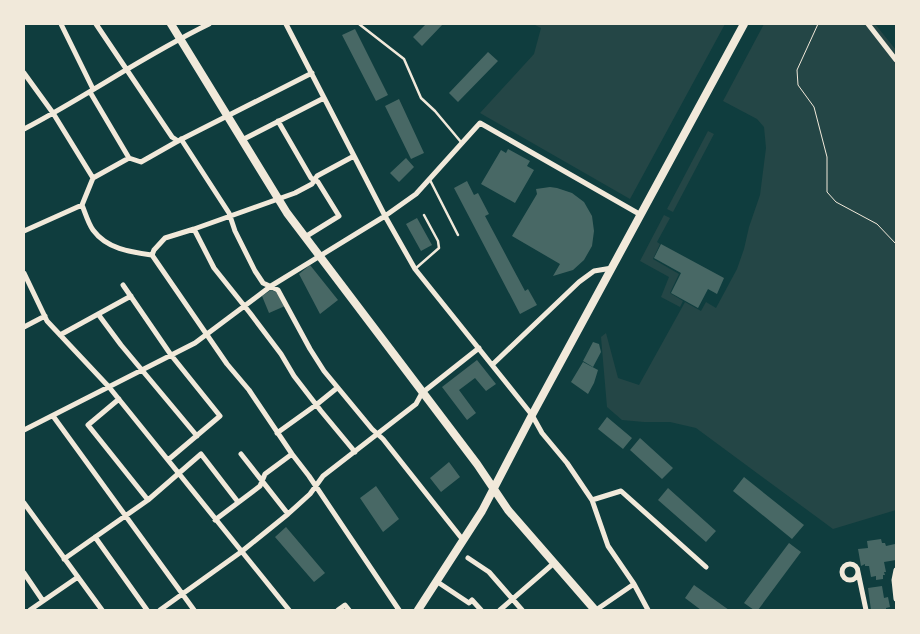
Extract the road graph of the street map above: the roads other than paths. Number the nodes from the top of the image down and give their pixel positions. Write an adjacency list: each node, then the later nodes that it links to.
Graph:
1 (61, 24): 14 (street)
2 (96, 24): 11 (street)
3 (170, 24): 9 (main road)
4 (209, 24): 9 (street)
5 (286, 24): 13 (street)
6 (359, 24): 22 (lane)
7 (744, 24): 31 (main road)
8 (868, 24): 10 (street)
9 (180, 38): 11 (street); 17 (main road)
10 (896, 60)
11 (126, 70): 14 (street); 20 (street)
12 (24, 73): 16 (street)
13 (312, 73): 15 (street); 17 (street)
14 (91, 91): 16 (street); 24 (street)
15 (324, 98): 18 (street); 23 (street)
16 (53, 113): 19 (street); 25 (street)
17 (228, 116): 20 (street); 21 (main road)
18 (278, 121): 21 (street); 27 (street)
19 (24, 129)
20 (179, 140): 24 (street); 33 (street)
21 (242, 140): 28 (main road)
22 (461, 142): 26 (street); 31 (street)
23 (354, 156): 27 (street); 32 (street)
24 (129, 158): 25 (street)
25 (93, 178): 29 (street)
26 (430, 178): 32 (street); 36 (lane)
27 (314, 180): 28 (street); 37 (street)
28 (278, 198): 33 (street); 37 (main road)
29 (82, 204): 35 (street); 38 (street)
30 (424, 215): 40 (lane)
31 (641, 215): 41 (main road)
32 (385, 216): 39 (street); 40 (street)
33 (230, 217): 34 (street); 44 (street)
34 (194, 230): 38 (street); 46 (street)
35 (24, 231)
36 (458, 235)
37 (305, 237): 39 (main road)
38 (152, 255): 50 (street)
39 (319, 255): 44 (street); 58 (main road)
40 (415, 268): 52 (street)
41 (612, 268): 54 (street); 61 (main road)
42 (24, 273): 48 (street)
43 (123, 285): 45 (street)
44 (271, 286): 46 (street); 57 (street)
45 (131, 296): 47 (street); 53 (street)
46 (244, 308): 50 (street); 60 (street)
47 (98, 314): 51 (street); 55 (street)
48 (45, 316): 49 (street); 51 (street)
49 (24, 327)
50 (207, 334): 53 (street); 64 (street)
51 (60, 335): 56 (street)
52 (479, 348): 54 (street); 58 (street)
53 (171, 355): 55 (street); 66 (street)
54 (492, 365): 61 (street)
55 (142, 370): 56 (street); 66 (street)
56 (109, 387): 59 (street); 62 (street)
57 (337, 388): 60 (street); 65 (street)
58 (422, 393): 65 (street); 74 (main road)
59 (119, 399): 70 (street); 75 (street)
60 (316, 405): 64 (street); 67 (street)
61 (532, 415): 74 (main road); 76 (street)
62 (53, 416): 63 (street); 80 (street)
63 (24, 430)
64 (277, 433): 69 (street)
65 (378, 434): 67 (street); 83 (street)
66 (197, 436): 70 (street)
67 (355, 452): 73 (street)
68 (240, 454): 72 (street)
69 (292, 454): 72 (street); 73 (street)
70 (168, 460): 71 (street)
71 (178, 473): 75 (street); 77 (street); 81 (street)
72 (262, 480): 77 (street); 79 (street)
73 (316, 486): 79 (street); 107 (street)
74 (494, 488): 83 (main road); 87 (main road)
75 (148, 500): 80 (street)
76 (592, 500): 88 (street); 94 (street)
77 (238, 502): 81 (street)
78 (24, 503): 86 (street)
79 (288, 514): 84 (street)
80 (125, 516): 82 (street); 95 (street)
81 (215, 520): 84 (street)
82 (94, 537): 86 (street); 101 (street)
83 (463, 540): 93 (main road)
84 (241, 552): 95 (street); 104 (street)
85 (468, 558): 96 (street)
86 (64, 559): 92 (street)
87 (554, 563): 96 (street); 112 (main road)
88 (706, 566)
89 (858, 570): 114 (street)
90 (896, 570): 97 (street)
91 (24, 573): 98 (street)
92 (78, 577): 98 (street); 100 (street)
93 (436, 581): 108 (main road); 109 (street)
94 (634, 584): 112 (street); 113 (street)
95 (182, 594): 102 (street); 103 (street)
96 (512, 599): 110 (street); 111 (street)
97 (896, 600)
98 (43, 601): 99 (street)
99 (30, 610)
100 (102, 610)
101 (147, 610)
102 (160, 610)
103 (194, 610)
104 (289, 610)
105 (338, 610): 106 (street)
106 (349, 610)
107 (399, 610)
108 (418, 610)
109 (481, 610)
110 (500, 610)
111 (522, 610)
112 (596, 610)
113 (648, 610)
114 (866, 610)

